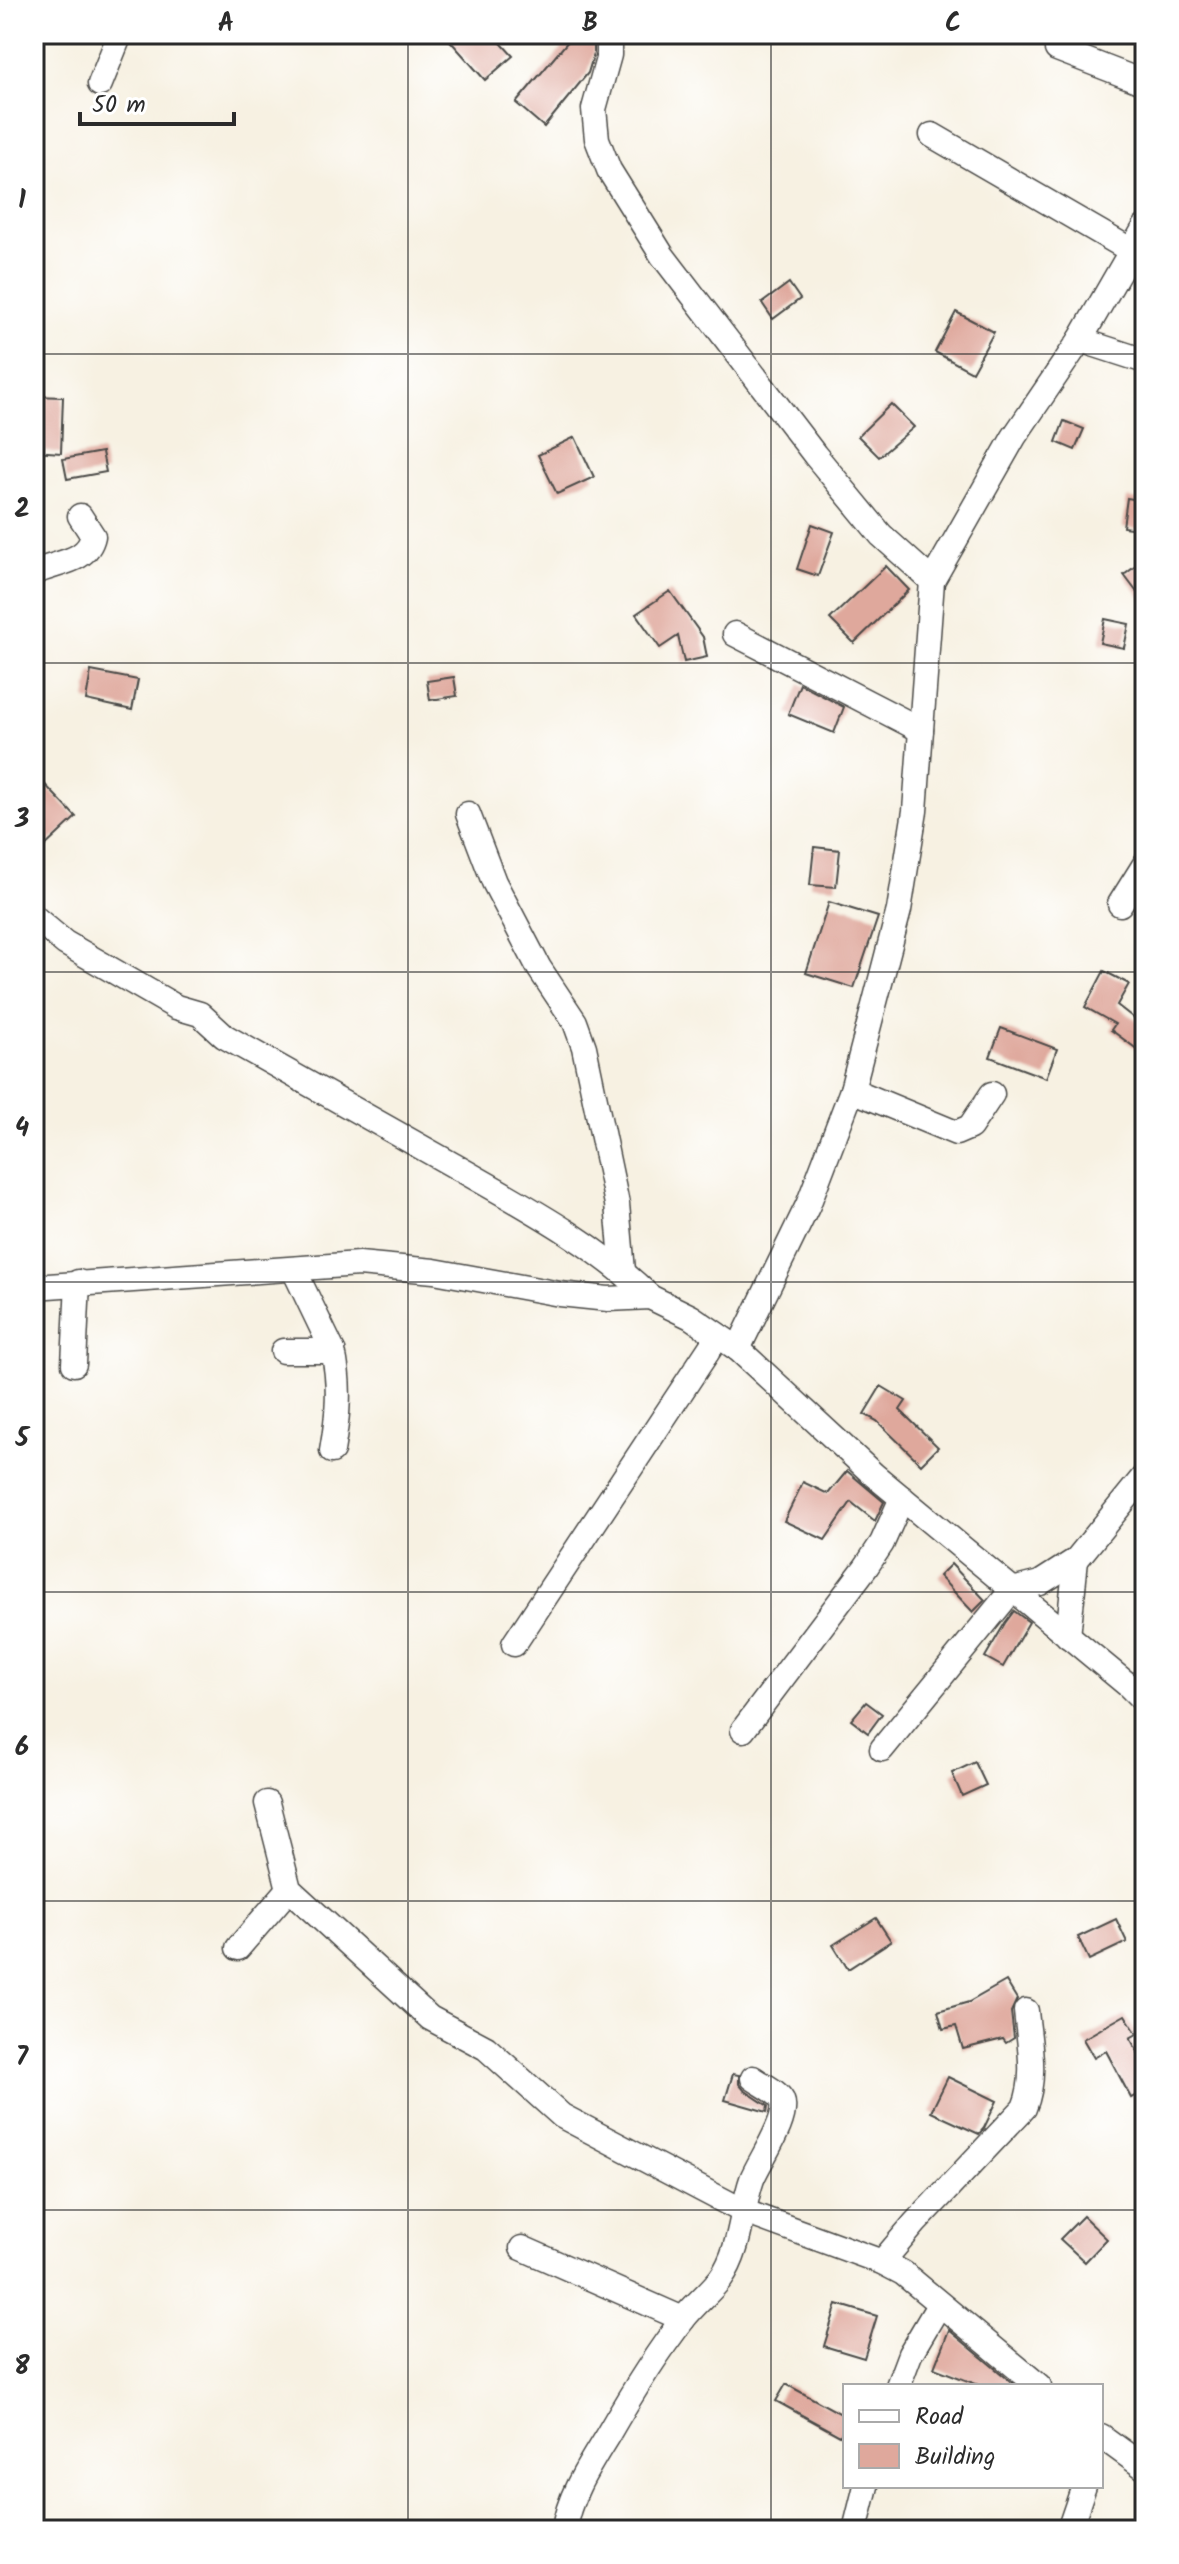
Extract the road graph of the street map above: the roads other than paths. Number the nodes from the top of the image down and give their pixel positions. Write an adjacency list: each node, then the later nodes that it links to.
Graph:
1 (120, 34): 5 (street)
2 (611, 36): 13 (street)
3 (1057, 49): 4 (street)
4 (1145, 83)
5 (100, 84)
6 (932, 135): 8 (street)
7 (1145, 227): 8 (street)
8 (1132, 251): 9 (street)
9 (1080, 340): 10 (street); 13 (street)
10 (1145, 361)
11 (80, 516): 12 (street)
12 (34, 573)
13 (932, 581): 15 (street)
14 (735, 634): 15 (street)
15 (921, 730): 20 (street)
16 (468, 814): 23 (street)
17 (1145, 864): 18 (street)
18 (1120, 904)
19 (34, 917): 23 (street)
20 (852, 1090): 21 (street); 27 (street)
21 (992, 1094)
22 (294, 1270): 24 (street); 26 (street); 29 (street)
23 (623, 1271): 26 (street)
24 (78, 1282): 25 (street); 30 (street)
25 (34, 1287)
26 (650, 1297): 27 (street)
27 (728, 1343): 33 (street); 37 (street)
28 (283, 1351): 29 (street)
29 (333, 1351): 31 (street)
30 (74, 1364)
31 (332, 1451)
32 (1145, 1475): 34 (street)
33 (902, 1498): 35 (street); 39 (street)
34 (1076, 1560): 35 (street); 36 (street)
35 (1012, 1590): 36 (street); 40 (street)
36 (1068, 1636): 38 (street)
37 (514, 1644)
38 (1145, 1702)
39 (743, 1730)
40 (882, 1749)
41 (267, 1803): 42 (street)
42 (289, 1889): 43 (street); 46 (street)
43 (238, 1948)
44 (1026, 2011): 48 (street)
45 (753, 2078): 46 (street)
46 (745, 2212): 48 (street); 50 (street)
47 (522, 2248): 50 (street)
48 (882, 2262): 49 (street)
49 (939, 2305): 51 (street); 52 (street)
50 (683, 2319): 57 (street)
51 (899, 2384)
52 (1037, 2384)
53 (1103, 2440): 54 (street)
54 (1145, 2468)
55 (866, 2488): 58 (street)
56 (1083, 2488): 59 (street)
57 (564, 2530)
58 (855, 2530)
59 (1069, 2530)

